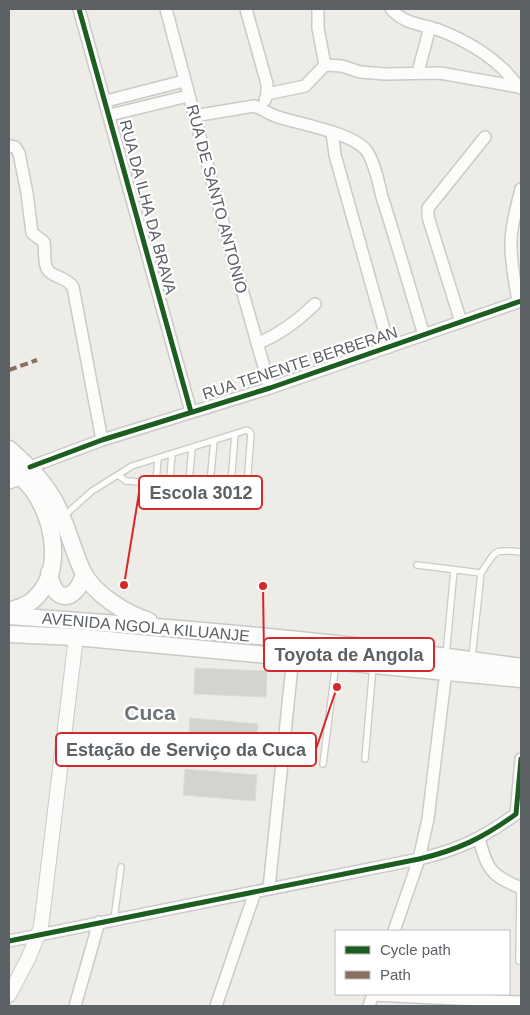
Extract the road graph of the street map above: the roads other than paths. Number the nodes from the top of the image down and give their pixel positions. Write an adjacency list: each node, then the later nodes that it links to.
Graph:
1 (79, 9): 13 (street, RUA DA ILHA DA BRAVA)
2 (166, 9): 9 (street, RUA DE SANTO ANTONIO)
3 (246, 9): 11 (street)
4 (318, 9): 7 (street)
5 (391, 9): 6 (street)
6 (430, 27): 8 (street); 10 (street)
7 (324, 65): 8 (street); 11 (street)
8 (418, 72): 10 (street)
9 (184, 81): 12 (street, RUA DE SANTO ANTONIO); 13 (street)
10 (520, 88)
11 (267, 94): 14 (street)
12 (188, 96): 15 (street); 16 (street, RUA DE SANTO ANTONIO)
13 (106, 101): 15 (street, RUA DA ILHA DA BRAVA)
14 (262, 108): 16 (street); 17 (street)
15 (110, 115): 28 (street, RUA DA ILHA DA BRAVA)
16 (194, 116): 25 (street, RUA DE SANTO ANTONIO)
17 (332, 132): 24 (street); 26 (street)
18 (485, 137): 23 (street)
19 (12, 146): 30 (street)
20 (521, 189): 21 (street)
21 (520, 302): 23 (street, RUA TENENTE BERBERAN)
22 (315, 304): 25 (street)
23 (461, 322): 24 (street, RUA TENENTE BERBERAN)
24 (424, 335): 26 (street, RUA TENENTE BERBERAN)
25 (257, 344): 27 (street, RUA DE SANTO ANTONIO)
26 (389, 347): 27 (street, RUA TENENTE BERBERAN)
27 (270, 388): 28 (street, RUA TENENTE BERBERAN)
28 (192, 412): 30 (street, RUA TENENTE BERBERAN)
29 (236, 434): 31 (lane); 42 (lane); 43 (lane)
30 (102, 440): 38 (street, RUA TENENTE BERBERAN)
31 (214, 441): 32 (lane); 41 (lane)
32 (192, 448): 34 (lane); 40 (lane)
33 (9, 449): 38 (main road)
34 (172, 454): 35 (lane); 39 (lane)
35 (158, 458): 37 (lane); 37 (lane)
36 (9, 465): 38 (main road)
37 (118, 475): 44 (lane)
38 (21, 476): 44 (main road); 48 (main road)
39 (170, 478)
40 (189, 481)
41 (210, 482)
42 (231, 484)
43 (247, 485)
44 (62, 517): 50 (main road)
45 (521, 552): 49 (lane)
46 (417, 565): 47 (lane)
47 (454, 570): 49 (lane); 59 (lane)
48 (49, 573): 50 (main road); 51 (main road)
49 (481, 573): 58 (lane)
50 (84, 574): 53 (main road)
51 (9, 611)
52 (9, 616): 53 (main road, AVENIDA NGOLA KILUANJE)
53 (173, 628): 59 (main road, AVENIDA NGOLA KILUANJE)
54 (9, 634): 55 (main road, AVENIDA NGOLA KILUANJE)
55 (76, 637): 56 (main road, AVENIDA NGOLA KILUANJE); 76 (street)
56 (293, 656): 57 (main road, AVENIDA NGOLA KILUANJE); 70 (street)
57 (336, 660): 60 (main road, AVENIDA NGOLA KILUANJE); 65 (lane)
58 (472, 660): 59 (main road, AVENIDA NGOLA KILUANJE); 61 (main road, AVENIDA NGOLA KILUANJE)
59 (446, 663): 60 (main road, AVENIDA NGOLA KILUANJE); 62 (main road, AVENIDA NGOLA KILUANJE); 68 (street)
60 (374, 664): 64 (lane)
61 (521, 667)
62 (521, 679)
63 (521, 759): 66 (street)
64 (365, 760)
65 (323, 764)
66 (519, 812): 67 (street)
67 (479, 839): 68 (street); 71 (street)
68 (418, 859): 70 (street); 75 (street)
69 (121, 867): 73 (lane)
70 (269, 888): 72 (street)
71 (520, 888): 78 (lane)
72 (254, 892): 73 (street); 83 (street)
73 (114, 919): 74 (street)
74 (99, 922): 76 (street); 82 (street)
75 (394, 930)
76 (39, 935): 77 (street); 79 (street)
77 (9, 941)
78 (519, 961)
79 (9, 995)
80 (372, 998): 81 (street)
81 (521, 1002)
82 (75, 1006)
83 (216, 1006)

